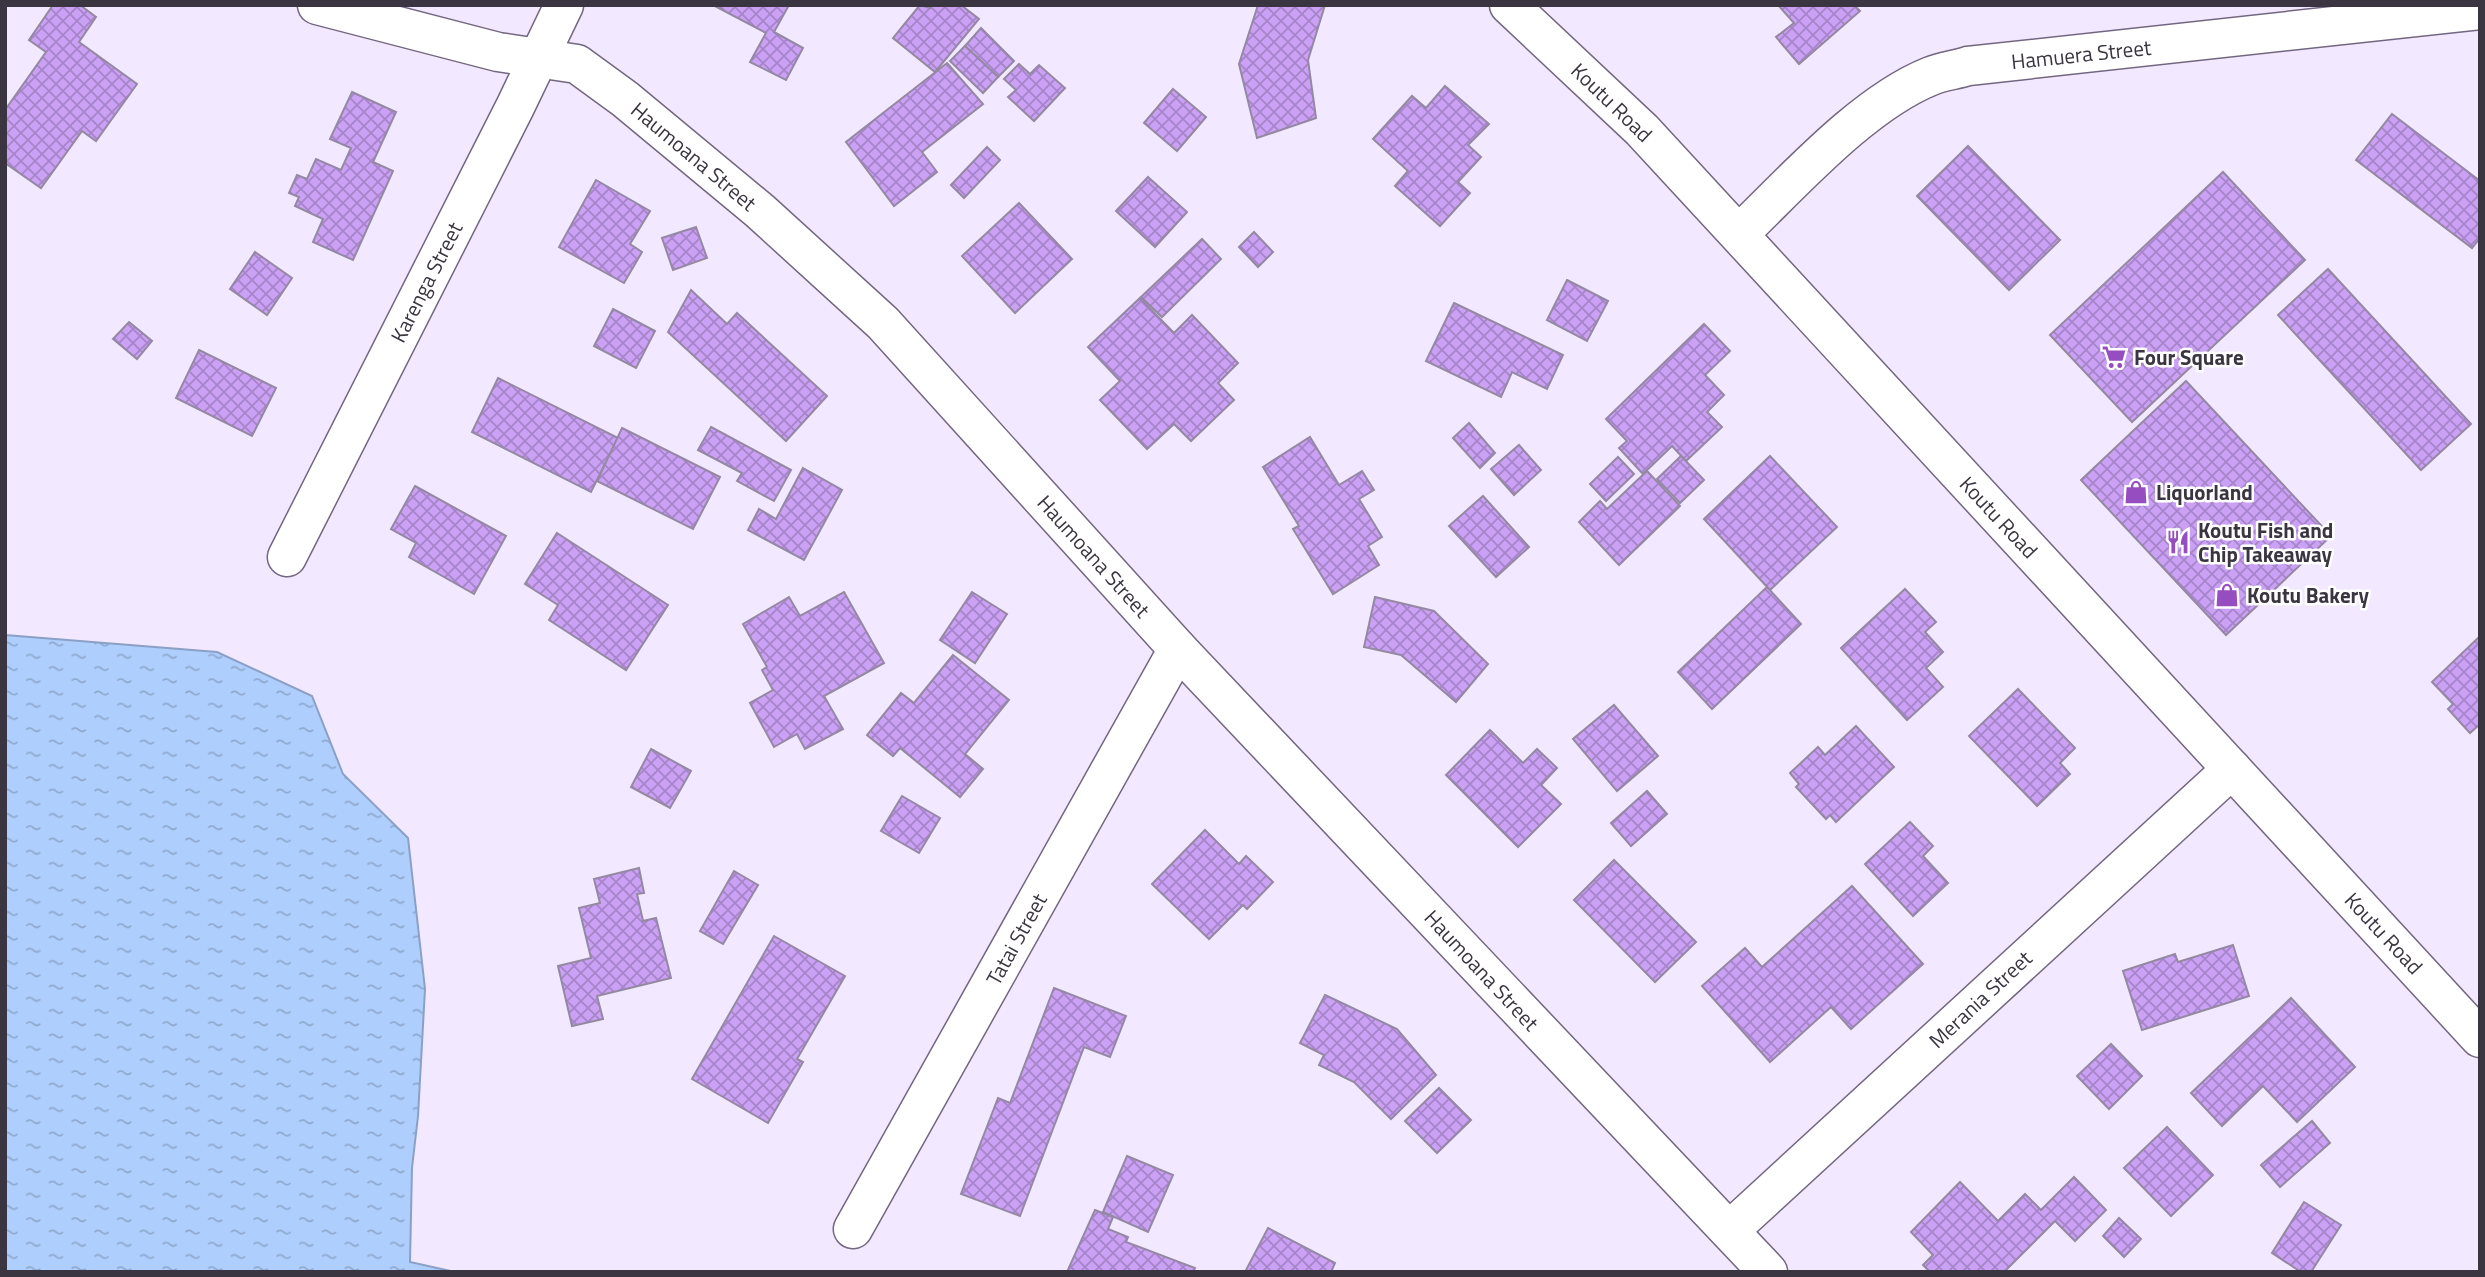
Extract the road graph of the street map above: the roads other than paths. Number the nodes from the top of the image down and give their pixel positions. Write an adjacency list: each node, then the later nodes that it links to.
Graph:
1 (317, 5): 5 (street, Haumoana Street)
2 (564, 5): 5 (street, Karenga Street)
3 (1509, 5): 6 (street, Koutu Road)
4 (2480, 10): 6 (street, Hamuera Street)
5 (538, 58): 7 (street, Karenga Street); 8 (street, Haumoana Street)
6 (1740, 234): 9 (street, Koutu Road)
7 (287, 557)
8 (1178, 649): 11 (street, Tatai Street); 12 (street, Haumoana Street)
9 (2231, 769): 10 (street, Koutu Road); 12 (street, Merania Street)
10 (2480, 1038)
11 (853, 1228)
12 (1730, 1230): 13 (street, Haumoana Street)
13 (1768, 1272)

